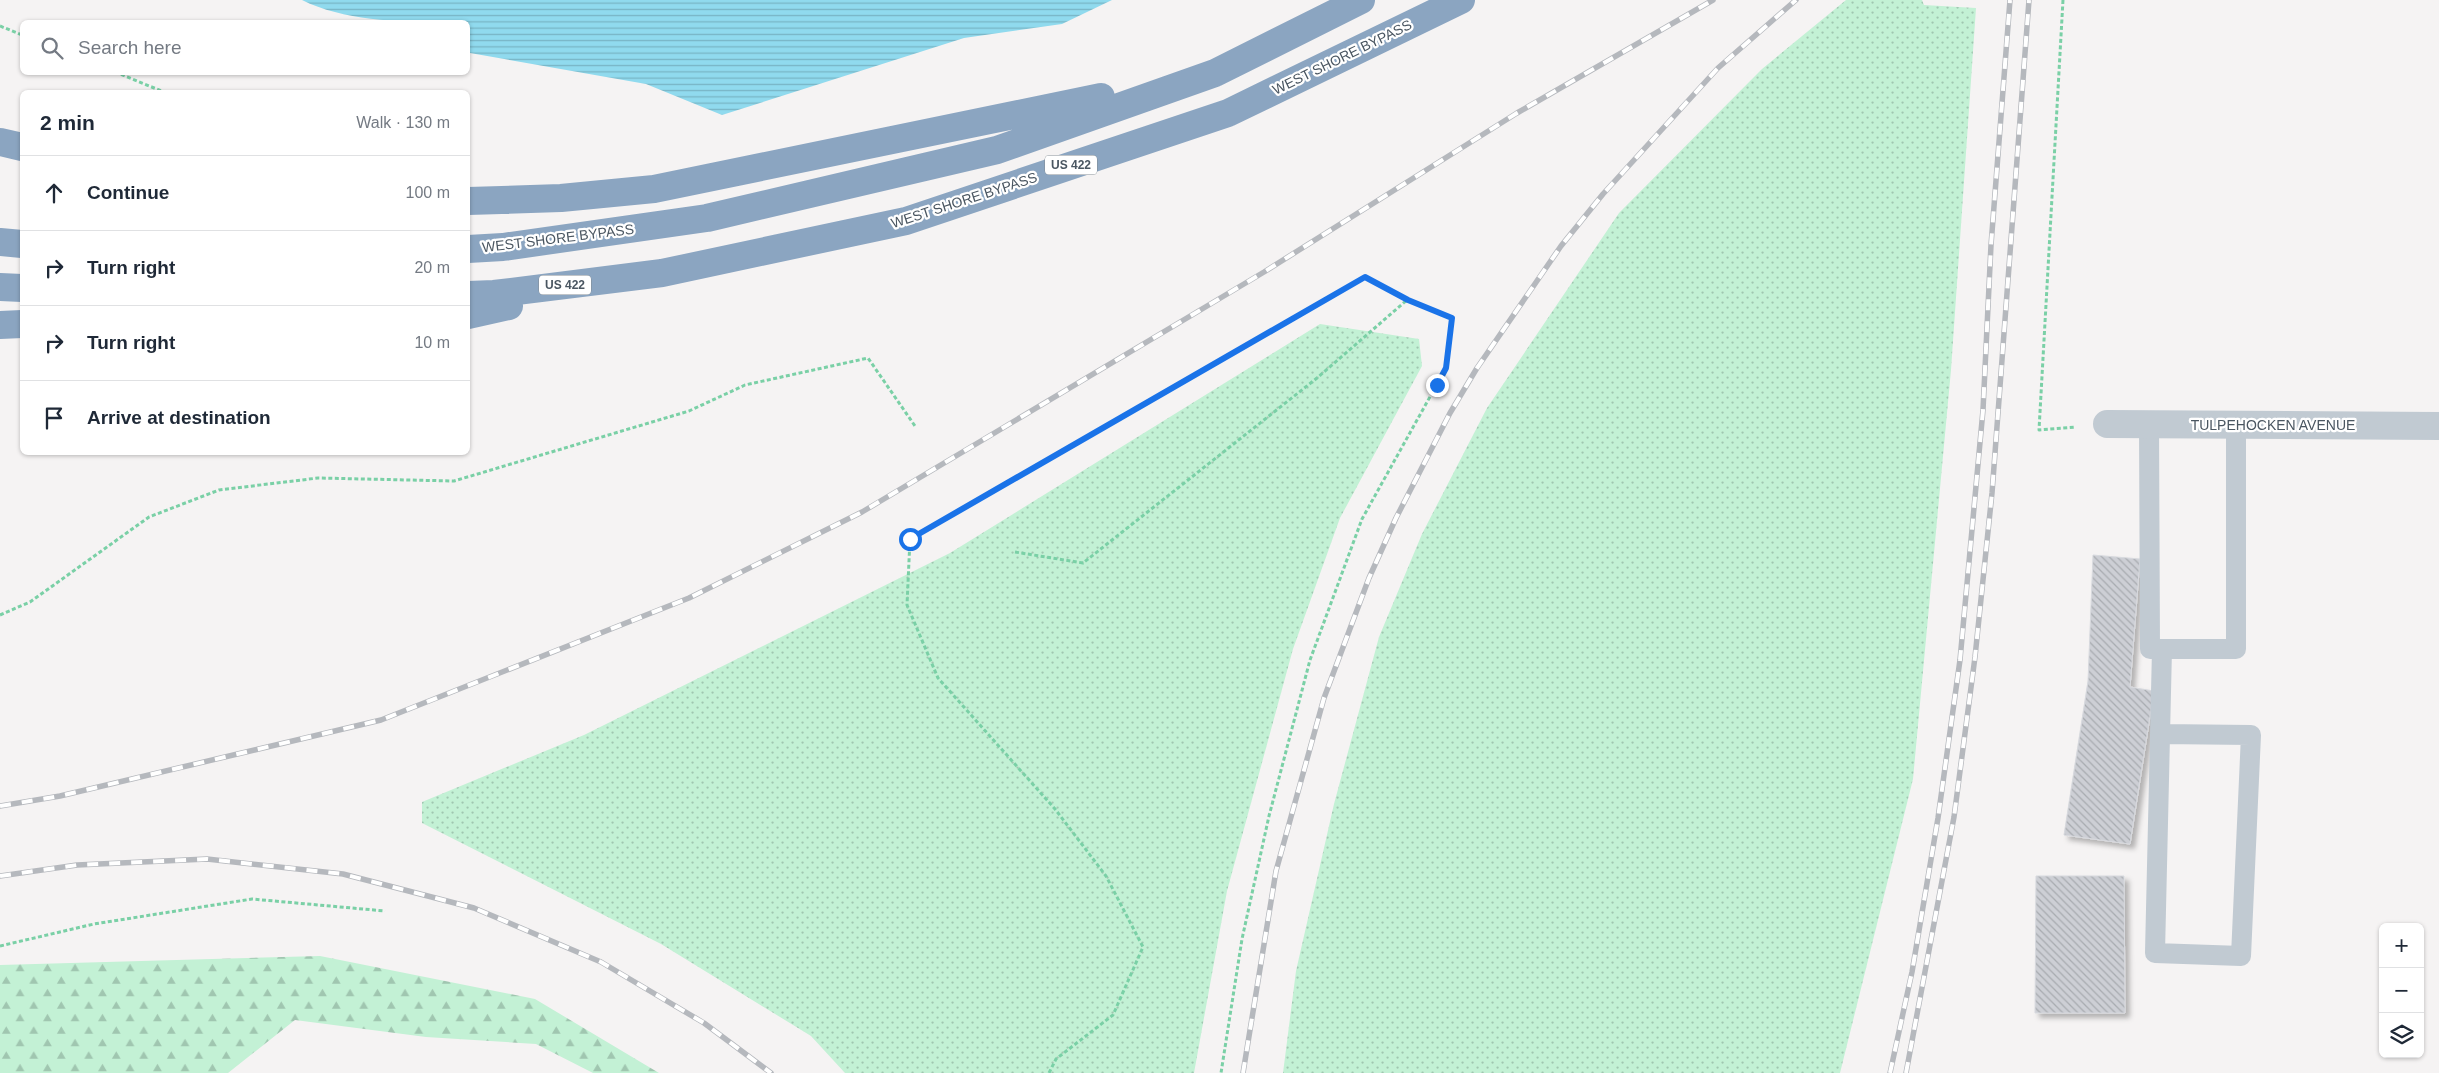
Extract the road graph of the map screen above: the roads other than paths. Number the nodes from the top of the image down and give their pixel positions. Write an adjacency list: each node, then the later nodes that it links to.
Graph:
1 (1361, 0): 3 (highway, WEST SHORE BYPASS)
2 (1461, 0): 10 (highway, WEST SHORE BYPASS / US 422)
3 (1215, 73): 6 (highway); 9 (highway, WEST SHORE BYPASS)
4 (0, 142): 5 (highway)
5 (20, 147)
6 (470, 201)
7 (0, 242): 8 (highway)
8 (20, 244)
9 (470, 249)
10 (662, 273): 13 (highway, WEST SHORE BYPASS / US 422); 14 (highway)
11 (0, 287): 12 (highway)
12 (20, 288)
13 (470, 295)
14 (470, 315)
15 (20, 324): 16 (highway)
16 (0, 325)
17 (2107, 424): 18 (street, TULPEHOCKEN AVENUE)
18 (2149, 425): 19 (street, TULPEHOCKEN AVENUE); 21 (lane)
19 (2236, 426): 20 (street, TULPEHOCKEN AVENUE); 21 (lane)
20 (2439, 426)
21 (2162, 649): 22 (lane)
22 (2161, 734): 22 (lane)

